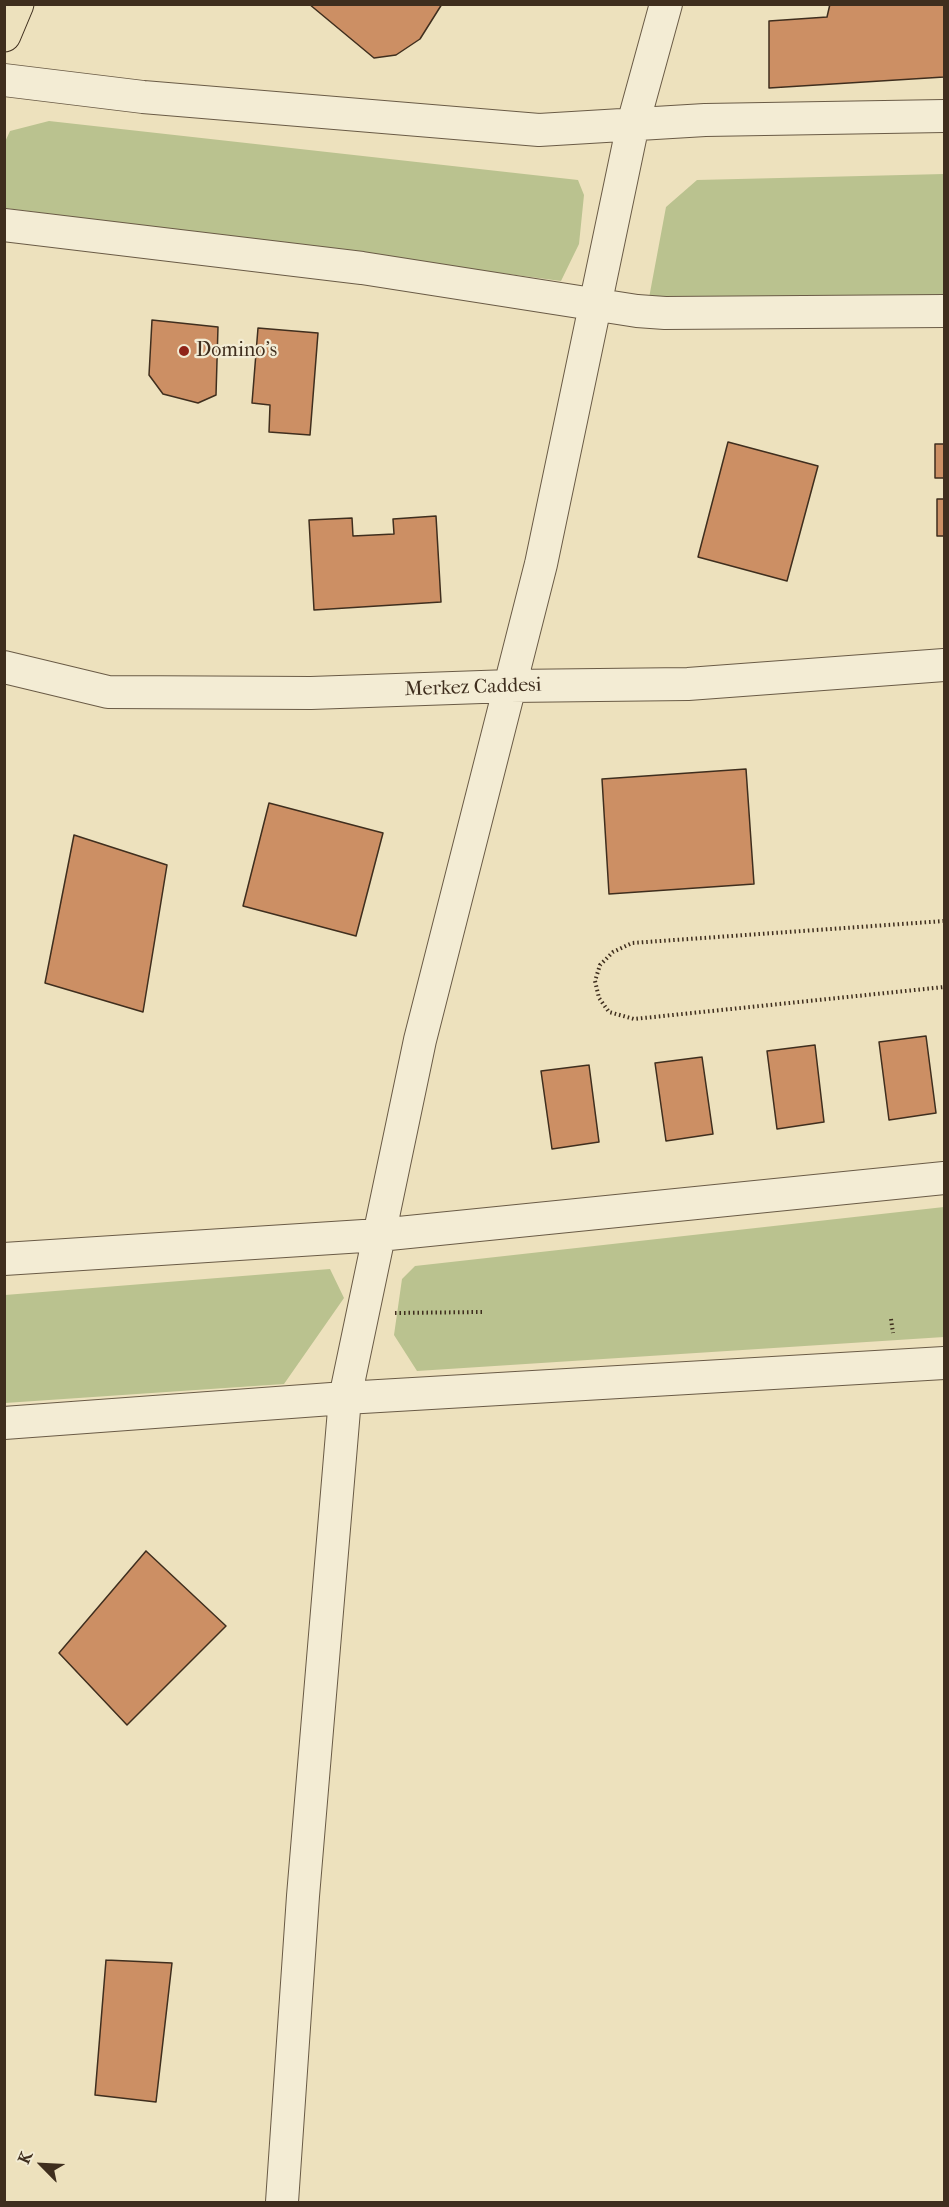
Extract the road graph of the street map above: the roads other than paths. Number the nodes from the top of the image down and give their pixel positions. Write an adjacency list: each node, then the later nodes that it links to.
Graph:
1 (17, 4): 3 (main road)
2 (666, 4): 6 (street)
3 (4, 35)
4 (4, 80): 6 (street)
5 (945, 116): 6 (street)
6 (633, 124): 8 (street)
7 (4, 225): 8 (street)
8 (595, 306): 9 (street); 12 (street)
9 (945, 311)
10 (945, 665): 12 (street, Merkez Caddesi)
11 (4, 667): 12 (street, Merkez Caddesi)
12 (510, 686): 14 (street)
13 (945, 1178): 14 (street)
14 (379, 1235): 15 (street); 17 (street)
15 (4, 1259)
16 (945, 1363): 17 (street)
17 (345, 1398): 18 (street); 19 (street)
18 (4, 1423)
19 (282, 2202)

